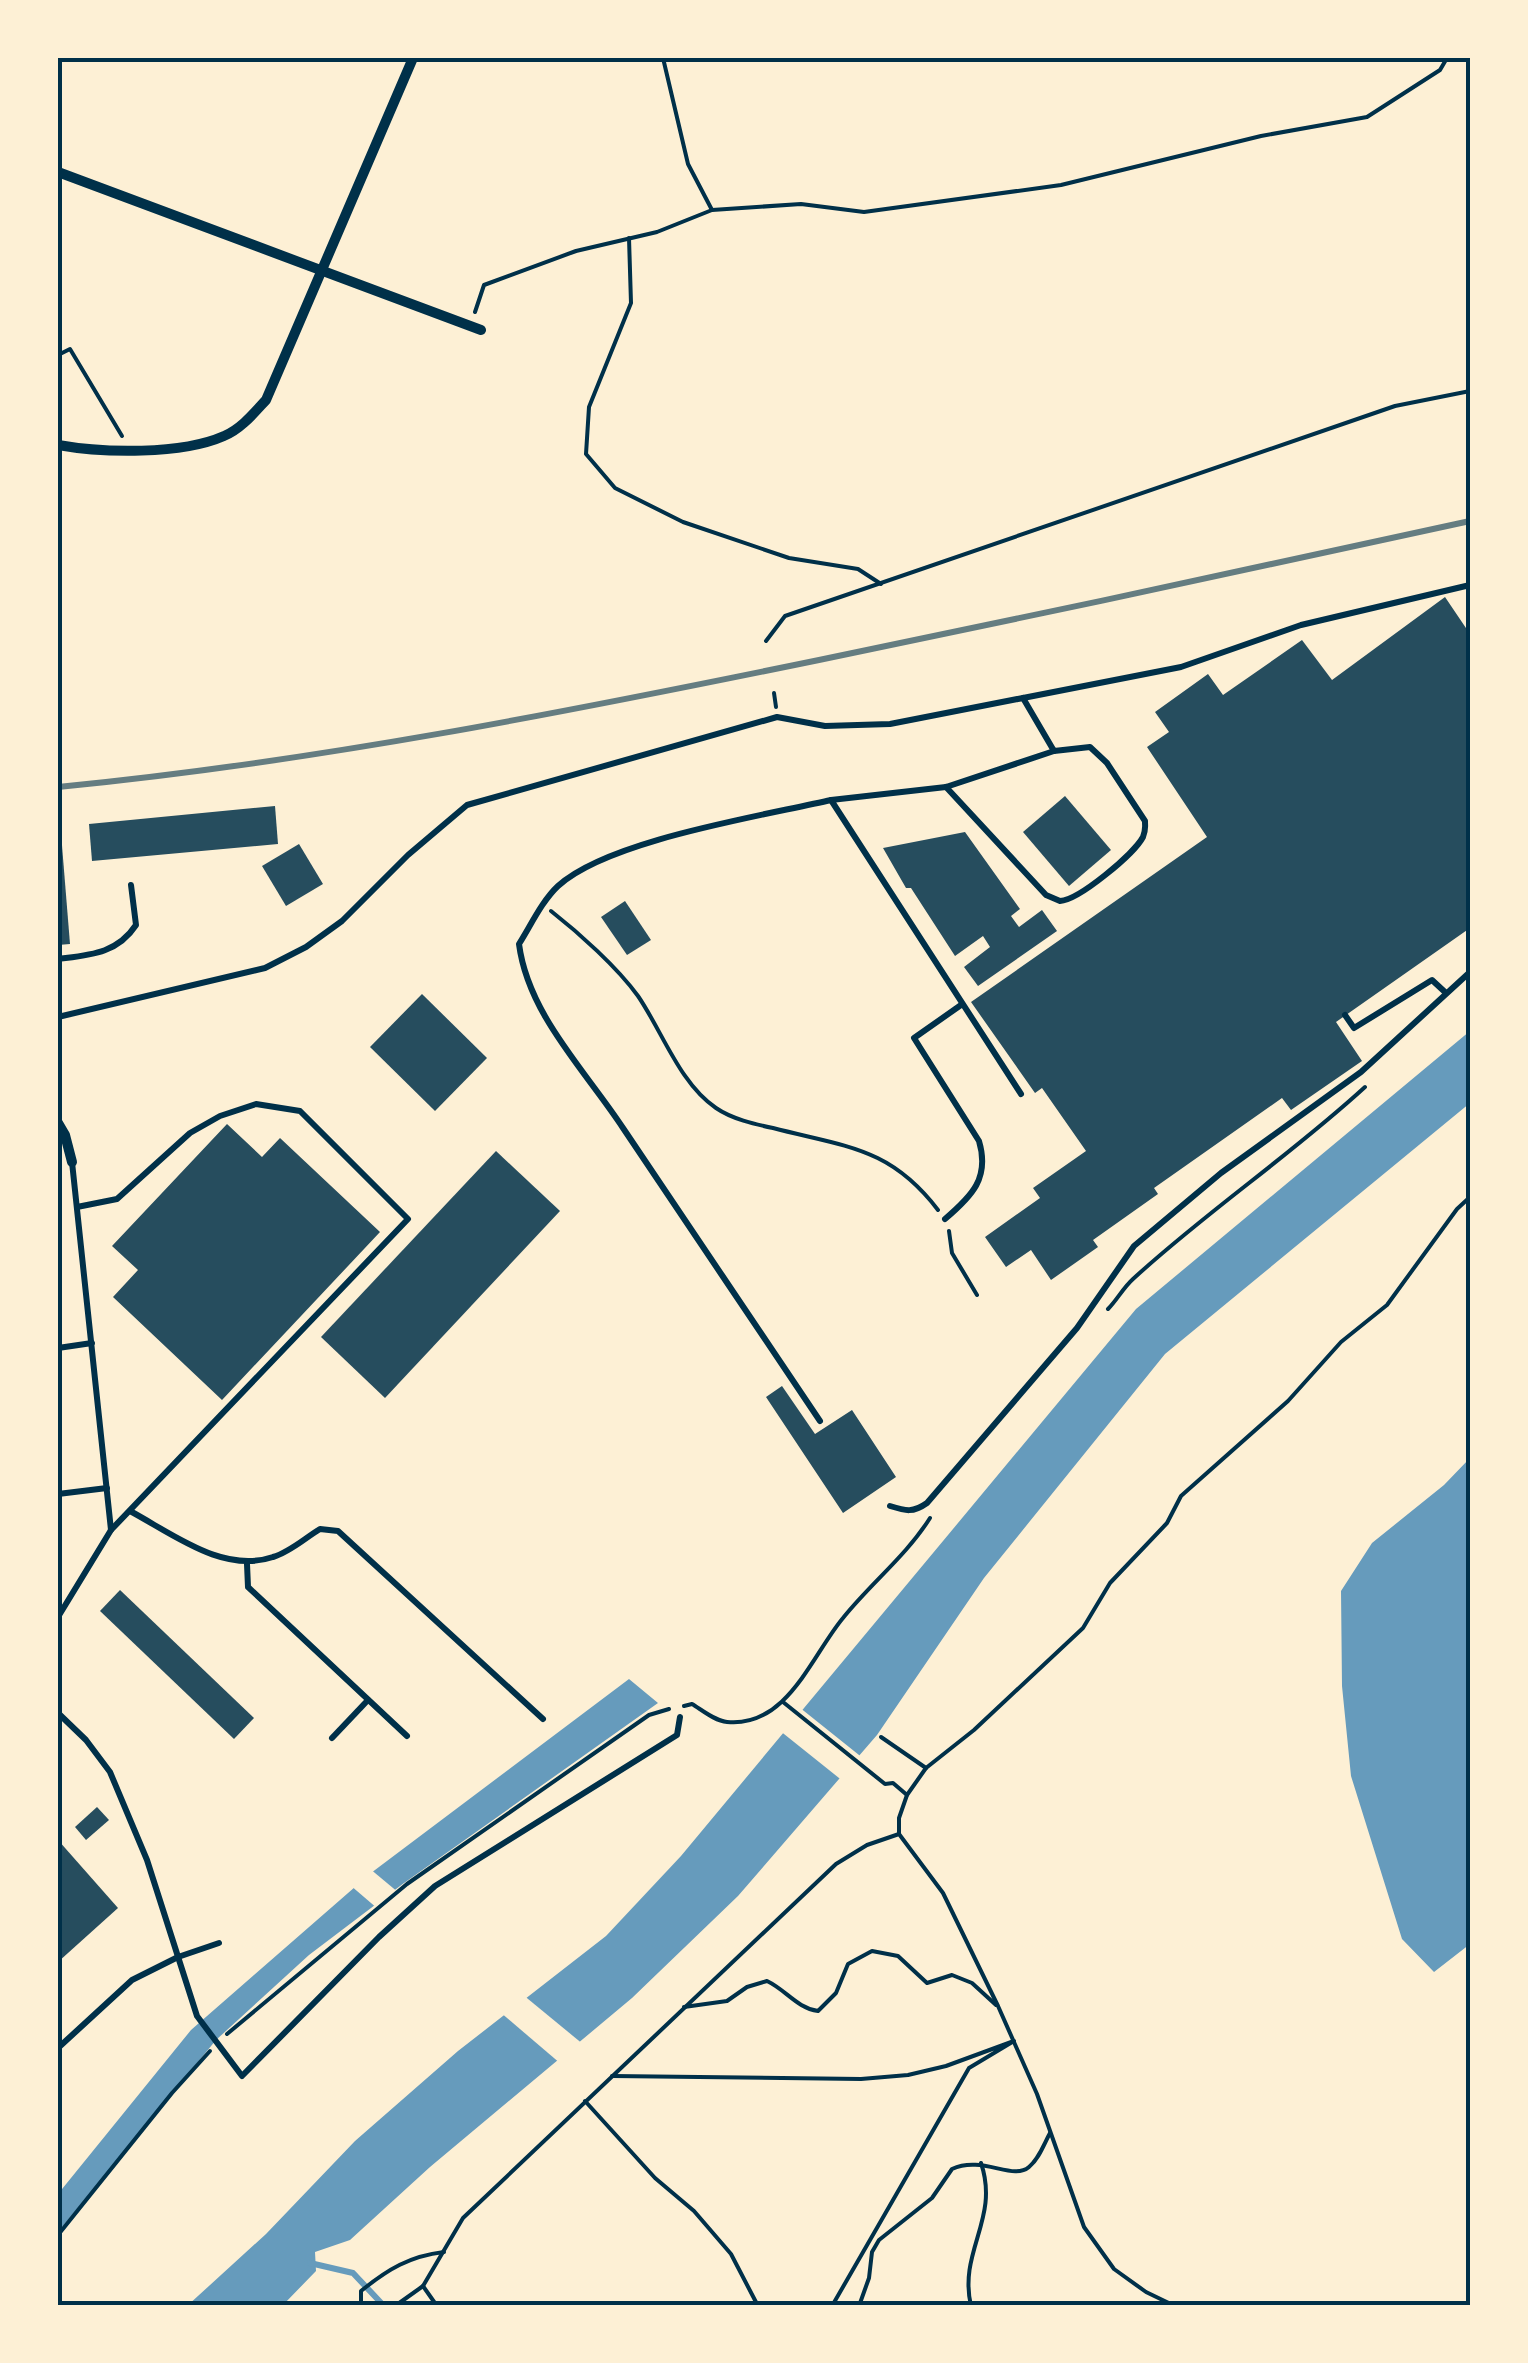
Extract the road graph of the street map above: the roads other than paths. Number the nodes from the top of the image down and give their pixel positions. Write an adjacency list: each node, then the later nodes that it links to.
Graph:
1 (413, 58): 3 (street)
2 (58, 172): 3 (street)
3 (321, 271): 4 (street); 5 (street)
4 (475, 328)
5 (58, 445)
6 (1470, 585): 7 (lane)
7 (1023, 698): 8 (lane); 16 (lane)
8 (1054, 751): 9 (lane); 9 (lane)
9 (946, 787): 10 (lane)
10 (831, 800): 15 (lane); 25 (lane)
11 (131, 885): 12 (lane)
12 (58, 959)
13 (1470, 972): 14 (lane)
14 (1446, 993): 17 (lane); 28 (lane)
15 (961, 1005): 18 (lane); 22 (lane)
16 (58, 1016)
17 (1345, 1016)
18 (1020, 1094)
19 (58, 1123): 20 (street)
20 (72, 1162): 21 (lane)
21 (77, 1207): 23 (lane); 29 (lane)
22 (945, 1220)
23 (92, 1343): 24 (lane); 26 (lane)
24 (58, 1348)
25 (820, 1421)
26 (107, 1488): 27 (lane); 30 (lane)
27 (58, 1494)
28 (890, 1506)
29 (130, 1511): 30 (lane); 31 (lane)
30 (112, 1530): 32 (lane)
31 (247, 1564): 33 (lane); 36 (lane)
32 (58, 1617)
33 (368, 1700): 37 (lane); 38 (lane)
34 (58, 1713): 40 (lane)
35 (680, 1716): 40 (lane)
36 (543, 1719)
37 (407, 1736)
38 (332, 1738)
39 (219, 1943): 40 (lane)
40 (178, 1957): 41 (lane)
41 (58, 2048)

